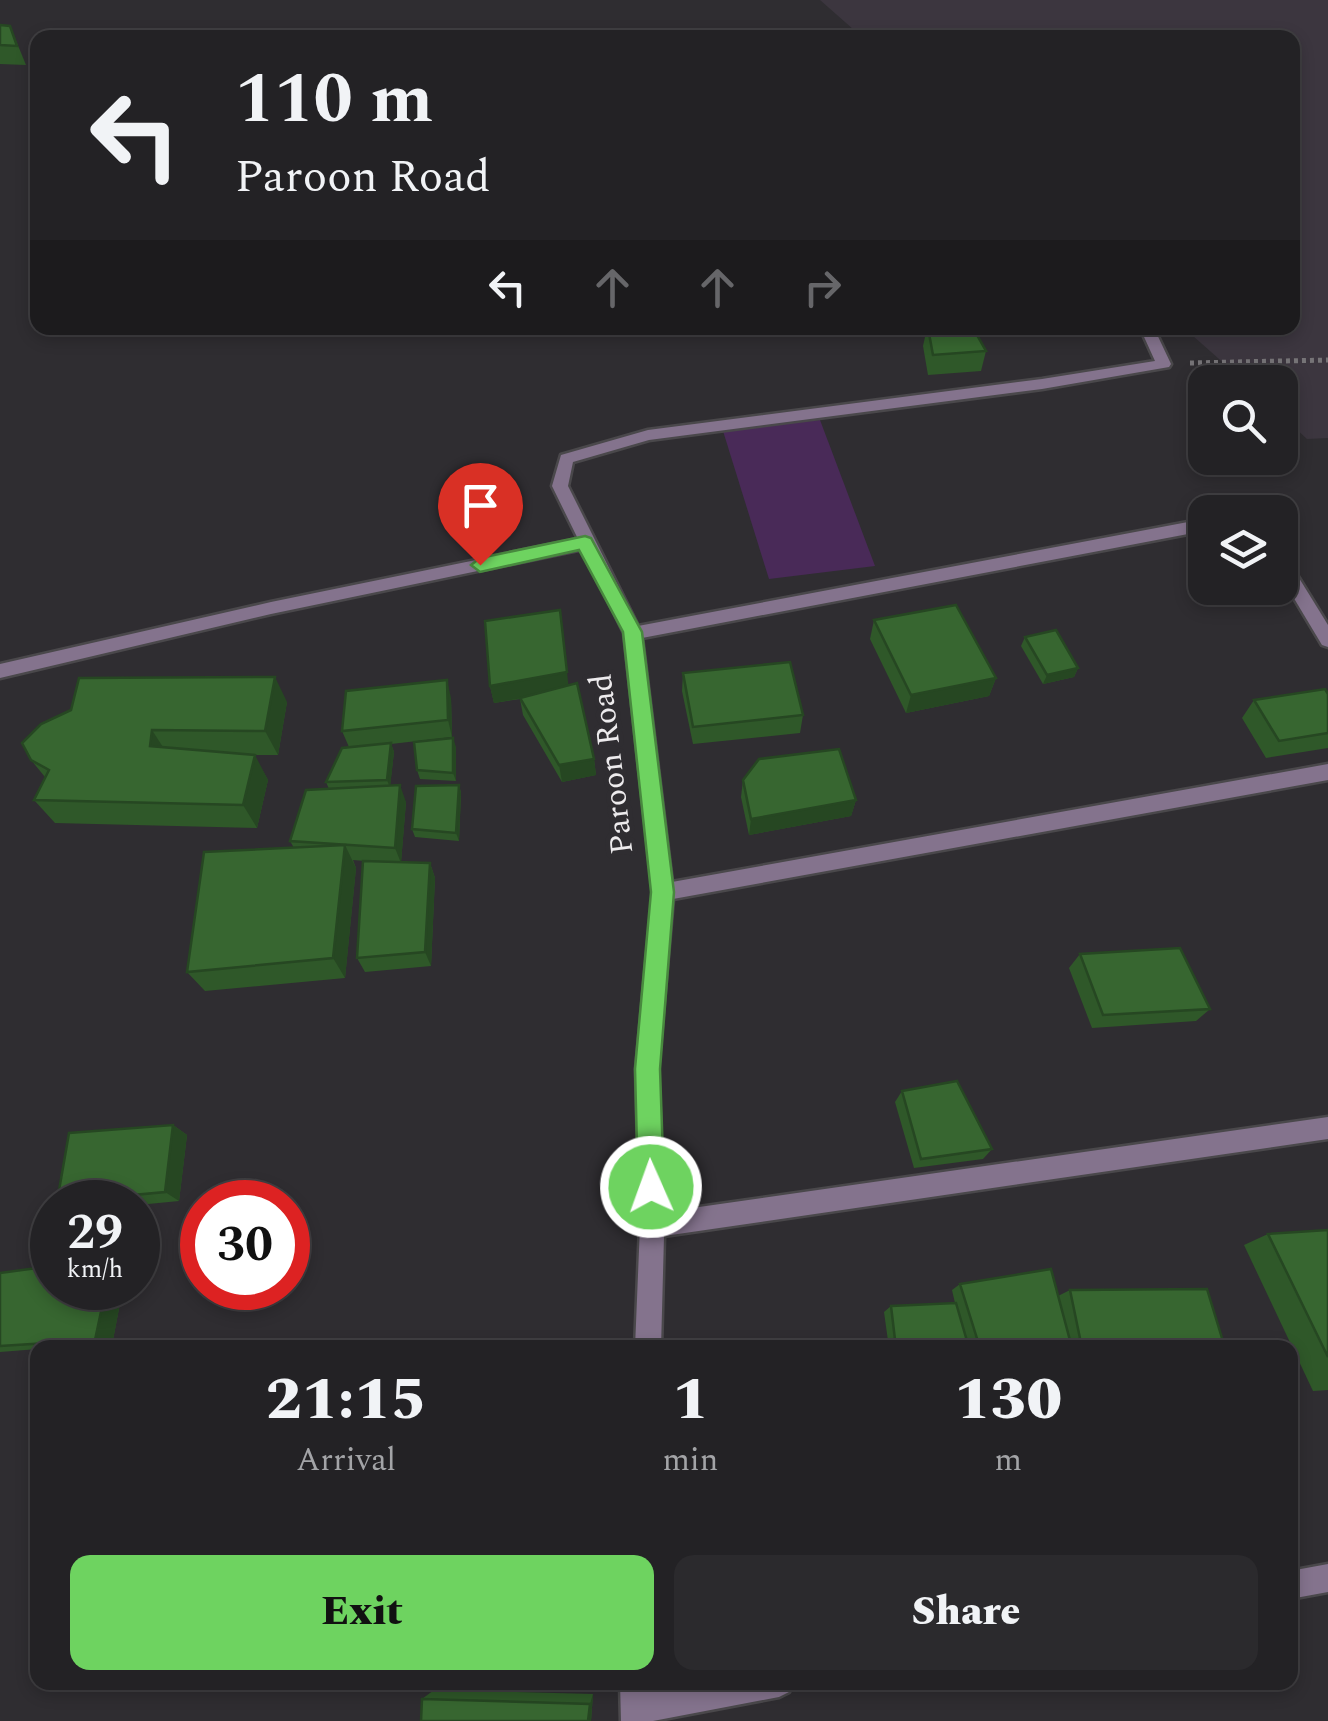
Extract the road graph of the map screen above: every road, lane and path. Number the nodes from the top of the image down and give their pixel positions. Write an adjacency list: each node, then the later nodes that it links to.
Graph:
1 (1150, 335): 3 (street)
2 (1328, 360): 3 (path)
3 (1164, 364): 5 (street, Paroon Road)
4 (1188, 528): 7 (street)
5 (585, 543): 7 (street, Paroon Road); 9 (street)
6 (1298, 591): 8 (street)
7 (632, 632): 11 (street, Paroon Road)
8 (1328, 640)
9 (0, 671)
10 (1328, 772): 11 (street)
11 (663, 892): 13 (street, Paroon Road)
12 (1328, 1128): 13 (street)
13 (652, 1226): 14 (street, Paroon Road)
14 (648, 1340)
15 (1328, 1578): 16 (street)
16 (1298, 1584)
17 (728, 1690): 18 (street)
18 (635, 1705)

